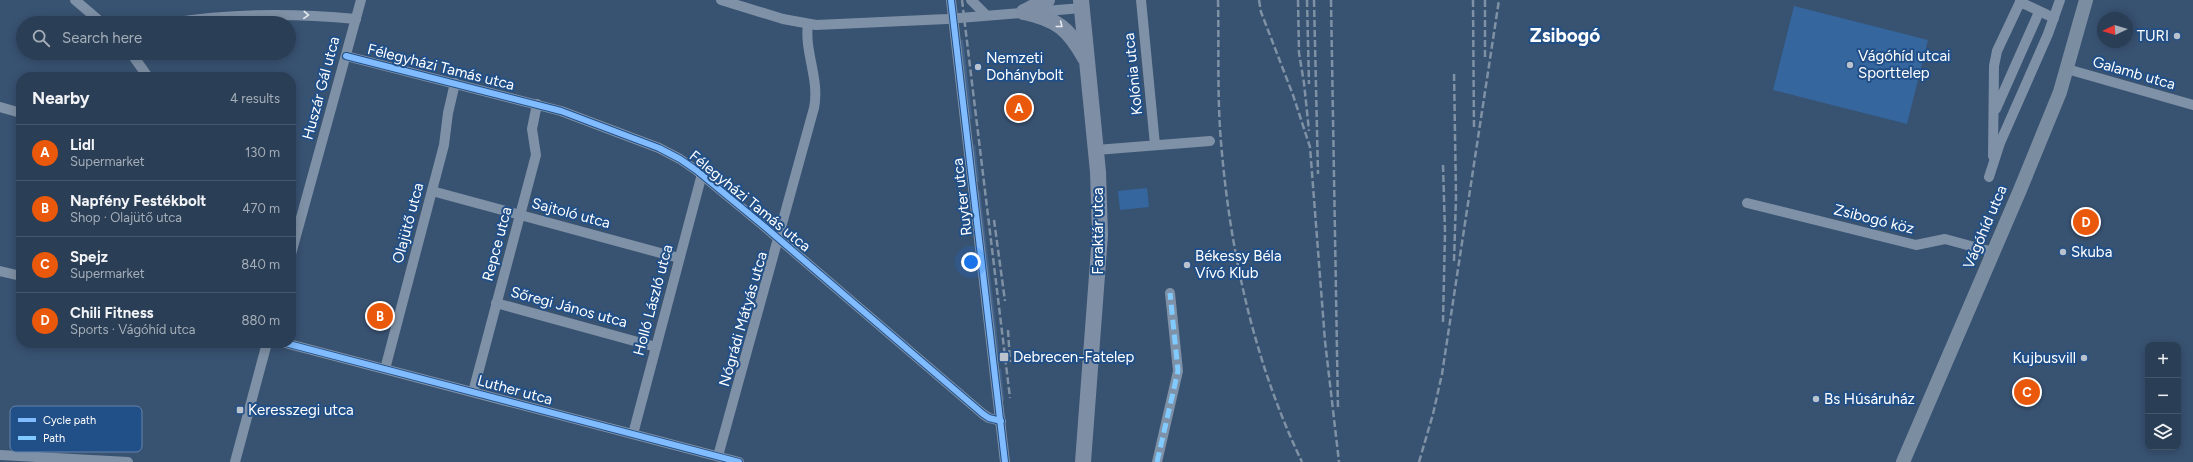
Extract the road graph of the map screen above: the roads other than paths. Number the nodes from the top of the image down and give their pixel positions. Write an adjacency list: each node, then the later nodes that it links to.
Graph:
1 (75, 0): 15 (street)
2 (361, 0): 19 (street, Huszár Gál utca)
3 (721, 0): 20 (street)
4 (952, 0): 17 (street, Ruyter utca)
5 (971, 0): 14 (street)
6 (1047, 0): 12 (main road)
7 (1141, 0): 33 (street, Kolónia utca)
8 (2060, 0): 18 (street)
9 (2086, 0): 24 (main road, Vágóhíd utca)
10 (2020, 1): 13 (street); 31 (street)
11 (1082, 4): 12 (street); 23 (main road, Faraktár utca)
12 (1024, 12): 14 (street); 23 (main road, one-way to 23)
13 (2039, 12): 18 (street); 31 (street)
14 (986, 15): 17 (street)
15 (94, 16)
16 (220, 16): 19 (street, one-way to 19)
17 (954, 18): 20 (street); 54 (street, Ruyter utca)
18 (2054, 18): 35 (street)
19 (356, 19): 21 (street, Huszár Gál utca)
20 (808, 24): 42 (street, Nógrádi Mátyás utca)
21 (346, 56): 26 (street, Félegyházi Tamás utca); 41 (street, Huszár Gál utca)
22 (136, 60): 25 (street)
23 (1087, 63): 34 (main road, Faraktár utca)
24 (2067, 69): 28 (street, Galamb utca); 43 (main road, Vágóhíd utca)
25 (144, 72)
26 (455, 84): 27 (street, Félegyházi Tamás utca); 38 (street, Olajütő utca)
27 (537, 104): 36 (street, Félegyházi Tamás utca); 40 (street, Repce utca)
28 (2193, 105)
29 (0, 107): 30 (street)
30 (16, 112)
31 (1993, 114): 35 (street)
32 (1210, 141): 33 (street)
33 (1155, 145): 34 (street)
34 (1096, 150): 62 (main road, Faraktár utca)
35 (1992, 162): 37 (street)
36 (702, 174): 42 (street, Félegyházi Tamás utca); 44 (street, Holló László utca)
37 (1989, 178)
38 (432, 191): 40 (street, Sajtoló utca); 52 (street, Olajütő utca)
39 (1747, 203): 43 (street, Zsibogó köz)
40 (520, 215): 44 (street, Sajtoló utca); 48 (street, Repce utca)
41 (296, 236)
42 (778, 238): 54 (street, Félegyházi Tamás utca); 57 (street, Nógrádi Mátyás utca)
43 (1993, 252): 64 (main road, Vágóhíd utca)
44 (679, 258): 50 (street, Holló László utca)
45 (0, 271): 46 (street)
46 (16, 275)
47 (1170, 293): 63 (street)
48 (496, 303): 50 (street, Sőregi János utca); 53 (street, Repce utca)
49 (296, 346): 52 (street, Luther utca)
50 (656, 347): 55 (street, Holló László utca)
51 (266, 348): 59 (street)
52 (385, 369): 53 (street, Luther utca)
53 (473, 392): 55 (street, Luther utca)
54 (1001, 421): 61 (street, Ruyter utca)
55 (634, 434): 57 (street, Luther utca)
56 (0, 455): 58 (street)
57 (718, 456): 60 (street, Luther utca)
58 (128, 462)
59 (235, 462)
60 (739, 462)
61 (1005, 462)
62 (1083, 462)
63 (1157, 462)
64 (1903, 462)

